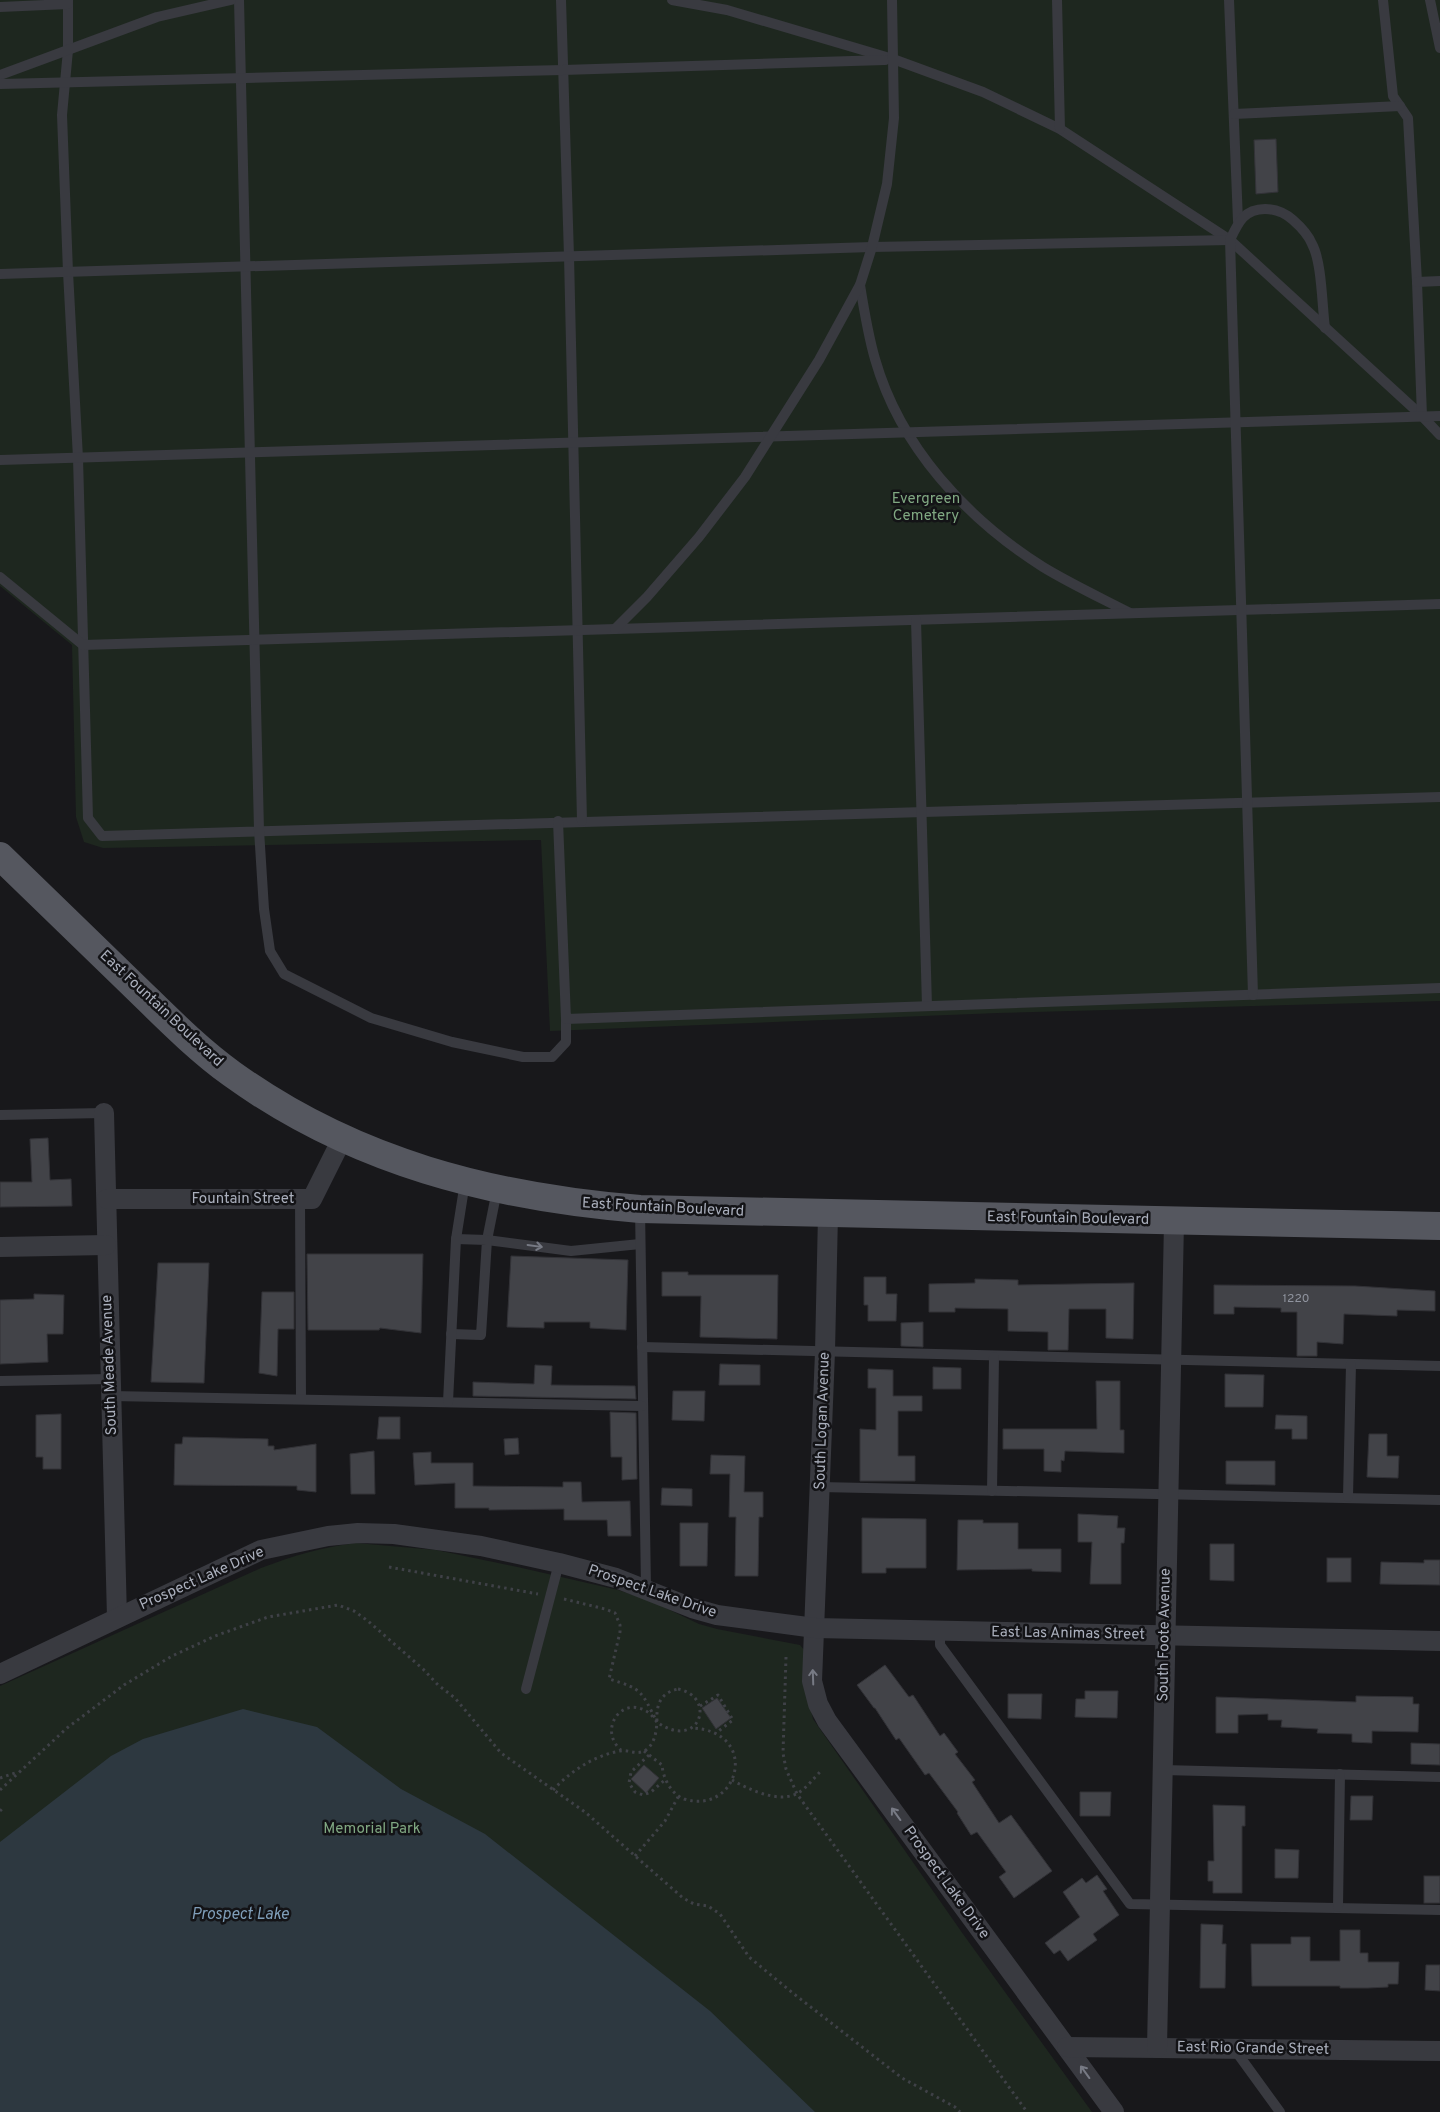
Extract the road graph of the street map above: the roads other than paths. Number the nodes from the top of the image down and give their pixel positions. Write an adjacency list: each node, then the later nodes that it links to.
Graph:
1 (239, 0): 18 (lane)
2 (561, 0): 16 (lane)
3 (672, 0): 11 (lane)
4 (892, 0): 15 (lane)
5 (1056, 0): 23 (lane)
6 (1230, 0): 22 (lane)
7 (1383, 0): 21 (lane)
8 (1430, 0): 13 (lane)
9 (225, 1): 14 (lane)
10 (68, 2): 12 (lane); 14 (lane)
11 (727, 5): 15 (lane)
12 (0, 7)
13 (1440, 48)
14 (68, 50): 17 (lane); 19 (lane)
15 (893, 59): 16 (lane); 23 (lane); 26 (lane)
16 (563, 70): 18 (lane); 27 (lane)
17 (0, 75)
18 (241, 78): 19 (lane); 28 (lane)
19 (65, 82): 20 (lane); 29 (lane)
20 (0, 84)
21 (1400, 106): 22 (lane); 32 (lane)
22 (1234, 114): 24 (lane)
23 (1060, 129): 25 (lane)
24 (1238, 221): 25 (lane); 34 (lane)
25 (1230, 240): 26 (lane); 34 (lane); 37 (lane)
26 (872, 247): 27 (lane); 33 (lane)
27 (569, 256): 28 (lane); 41 (lane)
28 (246, 266): 29 (lane); 42 (lane)
29 (68, 272): 30 (lane); 43 (lane)
30 (0, 274)
31 (1440, 281): 32 (lane)
32 (1417, 282): 35 (lane)
33 (860, 285): 38 (lane); 40 (lane)
34 (1325, 328): 35 (lane)
35 (1422, 416): 36 (lane); 37 (lane); 39 (lane)
36 (1440, 416)
37 (1236, 422): 38 (lane); 47 (lane)
38 (907, 432): 40 (lane); 48 (lane)
39 (1440, 435)
40 (770, 437): 41 (lane); 50 (lane)
41 (573, 443): 42 (lane); 51 (lane)
42 (250, 453): 43 (lane); 52 (lane)
43 (78, 458): 44 (lane); 53 (lane)
44 (0, 460)
45 (0, 577): 53 (lane)
46 (1440, 604): 47 (lane)
47 (1242, 611): 48 (lane); 55 (lane)
48 (1131, 614): 49 (lane)
49 (916, 620): 50 (lane); 56 (lane)
50 (614, 629): 51 (lane)
51 (578, 630): 52 (lane); 58 (lane)
52 (255, 640): 53 (lane); 59 (lane)
53 (83, 645): 59 (lane)
54 (1440, 796): 55 (lane)
55 (1248, 802): 56 (lane); 62 (lane)
56 (921, 812): 58 (lane); 63 (lane)
57 (558, 821): 58 (lane); 59 (lane); 64 (lane)
58 (582, 821)
59 (259, 830): 64 (lane)
60 (0, 856): 67 (main road, East Fountain Boulevard)
61 (1440, 988): 62 (lane)
62 (1253, 995): 63 (lane)
63 (927, 1006): 64 (lane)
64 (566, 1019)
65 (104, 1113): 66 (lane); 71 (street, South Meade Avenue)
66 (0, 1115)
67 (342, 1139): 68 (main road, East Fountain Boulevard); 70 (street, Fountain Street)
68 (465, 1182): 69 (main road, East Fountain Boulevard); 76 (lane)
69 (497, 1190): 72 (main road, East Fountain Boulevard); 77 (lane)
70 (300, 1198): 71 (street, Fountain Street); 90 (lane)
71 (107, 1199): 79 (street, South Meade Avenue)
72 (640, 1209): 73 (main road, East Fountain Boulevard); 78 (lane)
73 (828, 1214): 74 (main road, East Fountain Boulevard); 83 (street, South Logan Avenue)
74 (1174, 1222): 75 (main road, East Fountain Boulevard); 85 (street, South Foote Avenue)
75 (1440, 1226)
76 (456, 1239): 77 (lane); 81 (lane)
77 (487, 1240): 78 (lane, one-way to 78); 81 (lane)
78 (640, 1244): 82 (lane)
79 (106, 1245): 80 (street); 89 (street, South Meade Avenue)
80 (0, 1247)
81 (451, 1334): 91 (lane)
82 (642, 1348): 83 (lane); 92 (lane)
83 (825, 1352): 84 (lane); 93 (street, South Logan Avenue)
84 (994, 1356): 85 (lane); 94 (lane)
85 (1171, 1359): 86 (lane); 95 (street, South Foote Avenue)
86 (1351, 1364): 87 (lane); 96 (lane)
87 (1440, 1366)
88 (0, 1382): 89 (lane)
89 (111, 1388): 90 (lane); 100 (street, South Meade Avenue)
90 (301, 1399): 91 (lane)
91 (448, 1402): 92 (lane)
92 (642, 1406): 99 (lane)
93 (820, 1487): 94 (lane); 101 (street, South Logan Avenue)
94 (992, 1490): 95 (lane)
95 (1168, 1493): 96 (lane); 103 (street, South Foote Avenue)
96 (1348, 1497): 97 (lane)
97 (1440, 1500)
98 (559, 1563): 99 (street, Prospect Lake Drive); 100 (street, Prospect Lake Drive); 106 (lane)
99 (646, 1588): 101 (street, Prospect Lake Drive)
100 (117, 1618): 105 (street, Prospect Lake Drive)
101 (815, 1628): 102 (street, East Las Animas Street); 113 (street, Prospect Lake Drive, one-way to 101)
102 (940, 1631): 103 (street, East Las Animas Street); 110 (lane)
103 (1166, 1636): 104 (street, East Las Animas Street); 107 (street, South Foote Avenue)
104 (1440, 1641)
105 (0, 1674)
106 (526, 1689)
107 (1163, 1770): 108 (lane); 110 (street, South Foote Avenue)
108 (1340, 1774): 109 (lane); 111 (lane)
109 (1440, 1777)
110 (1160, 1904): 111 (lane); 114 (street, South Foote Avenue)
111 (1338, 1907): 112 (lane)
112 (1440, 1910)
113 (1067, 2047): 114 (street, East Rio Grande Street); 117 (street, Prospect Lake Drive, one-way to 113)
114 (1157, 2048): 115 (street, East Rio Grande Street)
115 (1234, 2049): 116 (street, East Rio Grande Street); 118 (lane)
116 (1440, 2051)
117 (1114, 2112)
118 (1280, 2112)

